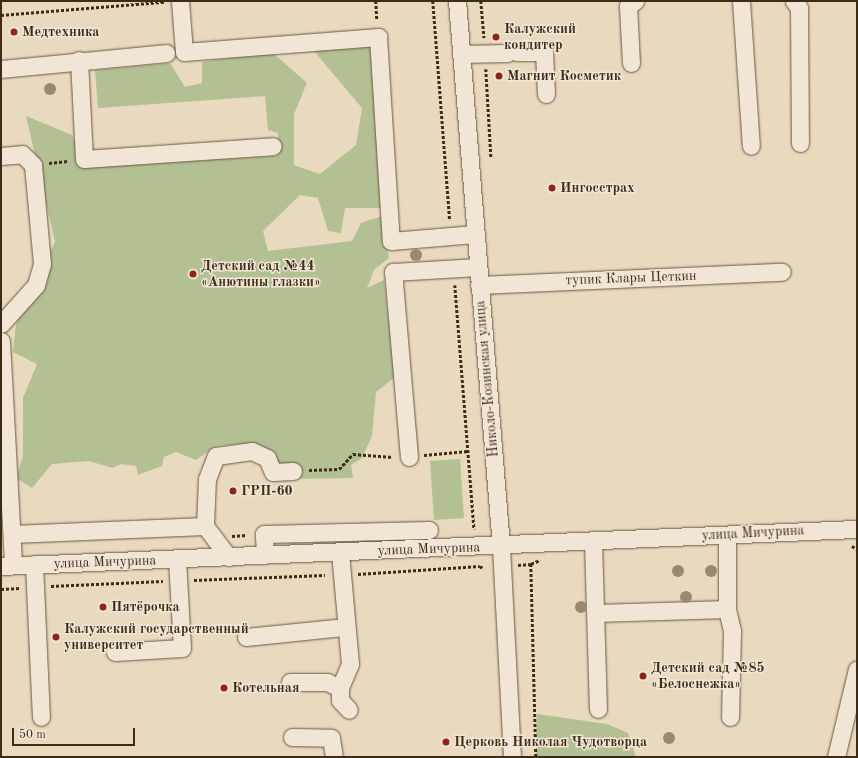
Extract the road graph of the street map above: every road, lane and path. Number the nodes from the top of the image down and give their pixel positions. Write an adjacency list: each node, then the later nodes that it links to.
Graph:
1 (180, 1): 7 (path); 22 (street)
2 (457, 1): 9 (street, Николо-Козинская улица)
3 (481, 1): 10 (path)
4 (636, 1): 12 (street)
5 (741, 1): 17 (street)
6 (794, 1): 15 (street)
7 (1, 15)
8 (166, 53): 11 (street)
9 (461, 54): 10 (street); 22 (street, Николо-Козинская улица)
10 (485, 54): 14 (street); 19 (path)
11 (79, 60): 13 (street); 20 (street)
12 (631, 63)
13 (1, 69)
14 (546, 94)
15 (800, 143)
16 (273, 146): 20 (street)
17 (751, 146)
18 (1, 156): 21 (street)
19 (491, 157)
20 (84, 159): 21 (path)
21 (32, 165): 26 (street)
22 (475, 234): 23 (street, Николо-Козинская улица)
23 (478, 267): 25 (street, Николо-Козинская улица); 29 (street)
24 (782, 272): 25 (street, тупик Клары Цеткин)
25 (479, 285): 37 (street, Николо-Козинская улица)
26 (1, 324)
27 (1, 341): 34 (street)
28 (468, 451): 29 (path)
29 (409, 457): 30 (path)
30 (293, 471): 31 (street)
31 (205, 526): 34 (street); 40 (street)
32 (857, 529): 35 (street, улица Мичурина)
33 (429, 530): 39 (street)
34 (12, 534): 44 (street)
35 (727, 535): 36 (street, улица Мичурина); 51 (street)
36 (593, 542): 37 (street, улица Мичурина); 52 (street)
37 (501, 546): 38 (street, улица Мичурина); 43 (street, Николо-Козинская улица)
38 (340, 552): 39 (street, улица Мичурина); 47 (street)
39 (264, 555): 40 (street, улица Мичурина)
40 (228, 556): 41 (street, улица Мичурина)
41 (177, 559): 42 (street, улица Мичурина); 48 (street)
42 (34, 564): 44 (street, улица Мичурина); 49 (street)
43 (502, 565): 45 (path); 65 (street, Николо-Козинская улица); 66 (path)
44 (7, 566)
45 (484, 566): 46 (path); 47 (path)
46 (484, 574)
47 (342, 575): 48 (path); 53 (street)
48 (178, 581): 49 (path); 55 (street)
49 (35, 586): 50 (path); 61 (street)
50 (1, 589)
51 (727, 609): 52 (street); 62 (street)
52 (596, 613): 59 (street)
53 (345, 627): 54 (street); 58 (street)
54 (246, 637)
55 (115, 652)
56 (857, 669): 67 (street)
57 (290, 682): 58 (street)
58 (340, 688): 60 (street)
59 (598, 709)
60 (349, 710)
61 (41, 717)
62 (730, 717)
63 (292, 737): 64 (street)
64 (334, 757)
65 (512, 757)
66 (536, 757)
67 (836, 757)

